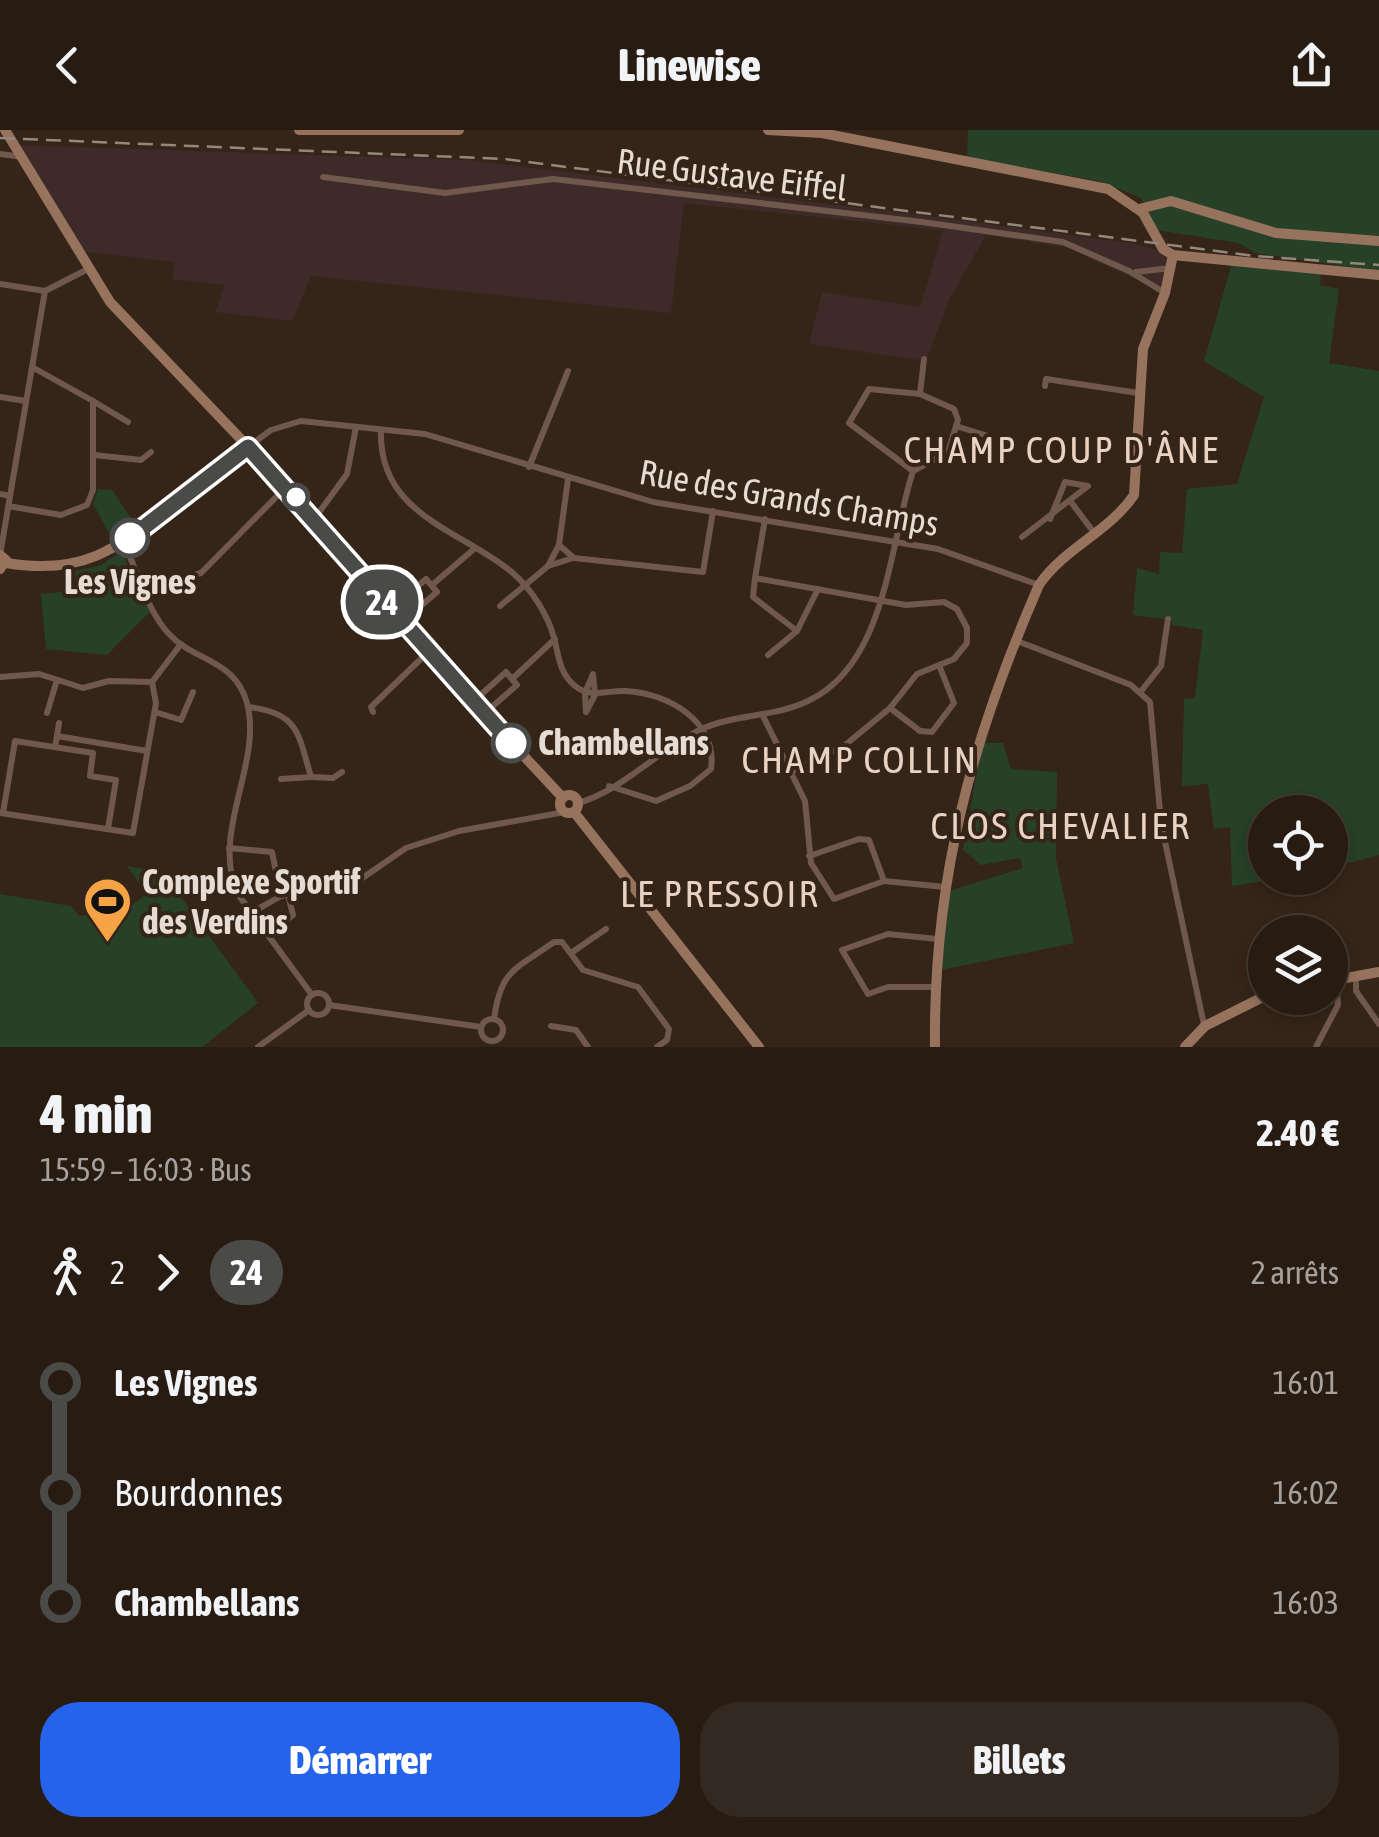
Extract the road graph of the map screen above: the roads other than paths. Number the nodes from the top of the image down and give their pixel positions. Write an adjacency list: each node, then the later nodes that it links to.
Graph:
1 (5, 130): 6 (street)
2 (299, 130): 3 (street)
3 (459, 130)
4 (768, 130): 9 (street)
5 (0, 154): 6 (street)
6 (22, 158): 14 (street)
7 (323, 177): 15 (street, Rue Gustave Eiffel)
8 (1183, 206): 9 (street); 10 (street); 11 (street)
9 (1139, 208): 10 (street)
10 (1148, 218): 12 (street)
11 (1379, 241)
12 (1173, 255): 13 (street); 16 (street)
13 (1171, 268): 15 (street, Rue Gustave Eiffel); 19 (street)
14 (88, 269): 18 (street); 34 (street)
15 (1130, 271): 19 (street, Rue Gustave Eiffel)
16 (1379, 276)
17 (0, 284): 18 (street)
18 (45, 291): 21 (street)
19 (1165, 293): 24 (street)
20 (924, 359): 25 (street)
21 (32, 367): 27 (street); 28 (street)
22 (568, 371): 37 (street)
23 (1045, 386): 24 (street)
24 (1138, 393): 49 (street)
25 (920, 394): 30 (street); 38 (street)
26 (0, 396): 28 (street)
27 (93, 401): 29 (street); 36 (street)
28 (26, 402): 42 (street)
29 (128, 422)
30 (956, 426): 33 (street); 38 (street)
31 (356, 427): 32 (street, Rue des Grands Champs); 34 (street, Rue des Grands Champs); 47 (street)
32 (381, 430): 37 (street, Rue des Grands Champs); 54 (street)
33 (992, 437)
34 (248, 447): 40 (street); 52 (street)
35 (151, 452): 36 (street)
36 (94, 455): 44 (street)
37 (528, 467): 39 (street, Rue des Grands Champs)
38 (913, 471): 51 (street)
39 (568, 478): 46 (street, Rue des Grands Champs); 53 (street)
40 (286, 486): 47 (street); 62 (street)
41 (0, 494): 42 (street)
42 (10, 496): 44 (street)
43 (1071, 502): 45 (street); 45 (street); 49 (street)
44 (8, 506): 56 (street)
45 (1058, 508): 50 (street)
46 (714, 510): 48 (street, Rue des Grands Champs); 55 (street)
47 (315, 518): 66 (street)
48 (765, 518): 51 (street, Rue des Grands Champs); 58 (street)
49 (1095, 534): 60 (street)
50 (1022, 537)
51 (892, 541): 60 (street, Rue des Grands Champs); 64 (street)
52 (124, 544): 56 (street); 62 (street)
53 (560, 545): 55 (street); 57 (street)
54 (474, 548): 59 (street); 61 (street)
55 (574, 558): 57 (street)
56 (2, 560)
57 (548, 566): 61 (street)
58 (755, 578): 63 (street); 69 (street)
59 (432, 585): 66 (street); 68 (street)
60 (1039, 585): 71 (street)
61 (525, 586): 65 (street); 70 (street)
62 (145, 589): 72 (street)
63 (818, 590): 64 (street); 69 (street)
64 (882, 599): 75 (street); 91 (street)
65 (500, 606)
66 (389, 610): 68 (street)
67 (1168, 619): 80 (street)
68 (400, 624): 73 (street)
69 (797, 631): 74 (street)
70 (555, 639): 77 (street); 82 (street)
71 (1016, 641): 80 (street); 111 (street)
72 (181, 644): 79 (street); 85 (street)
73 (428, 652): 84 (street); 89 (street)
74 (768, 655)
75 (939, 665): 86 (street); 86 (street)
76 (0, 677): 78 (street)
77 (512, 678): 84 (street); 90 (street)
78 (58, 680): 79 (street); 87 (street)
79 (152, 682): 88 (street)
80 (1141, 691): 130 (street)
81 (194, 692): 88 (street)
82 (584, 692): 83 (street); 83 (street); 83 (street)
83 (595, 695): 93 (street)
84 (474, 701): 90 (street)
85 (248, 707): 101 (street); 107 (street)
86 (890, 708): 99 (street)
87 (48, 712)
88 (154, 712): 97 (street)
89 (373, 712)
90 (485, 713): 104 (street)
91 (763, 716): 93 (street); 99 (street)
92 (59, 723): 94 (street)
93 (702, 728): 103 (street); 103 (street)
94 (57, 736): 95 (street); 96 (street)
95 (95, 742): 97 (street); 98 (street)
96 (55, 748): 98 (street); 105 (street)
97 (147, 751): 106 (street)
98 (93, 754): 106 (street)
99 (792, 771): 108 (street)
100 (342, 772): 101 (street)
101 (311, 777): 102 (street)
102 (281, 778)
103 (609, 786): 104 (street)
104 (572, 809): 112 (street); 136 (street)
105 (2, 813): 106 (street)
106 (108, 829)
107 (228, 848): 112 (street); 113 (street)
108 (810, 856): 110 (street); 110 (street)
109 (962, 878): 111 (street)
110 (884, 881): 111 (street)
111 (948, 881): 116 (street)
112 (285, 896): 113 (street); 115 (street)
113 (251, 913): 115 (street)
114 (606, 928): 117 (street)
115 (268, 935): 122 (street)
116 (937, 939): 121 (street); 121 (street)
117 (572, 953): 127 (street); 135 (street)
118 (1379, 972): 119 (street)
119 (1356, 976): 120 (street); 128 (street)
120 (1348, 977)
121 (934, 987): 137 (street)
122 (312, 995): 123 (street); 125 (street)
123 (329, 1004): 125 (street); 131 (street)
124 (1248, 1004): 130 (street)
125 (309, 1010): 133 (street)
126 (1333, 1015): 139 (street)
127 (494, 1020): 131 (street); 132 (street)
128 (1379, 1024)
129 (552, 1026): 134 (street)
130 (1205, 1026): 138 (street)
131 (482, 1027): 132 (street)
132 (494, 1043)
133 (258, 1047)
134 (588, 1047)
135 (657, 1047)
136 (759, 1047)
137 (935, 1047)
138 (1184, 1047)
139 (1316, 1047)

